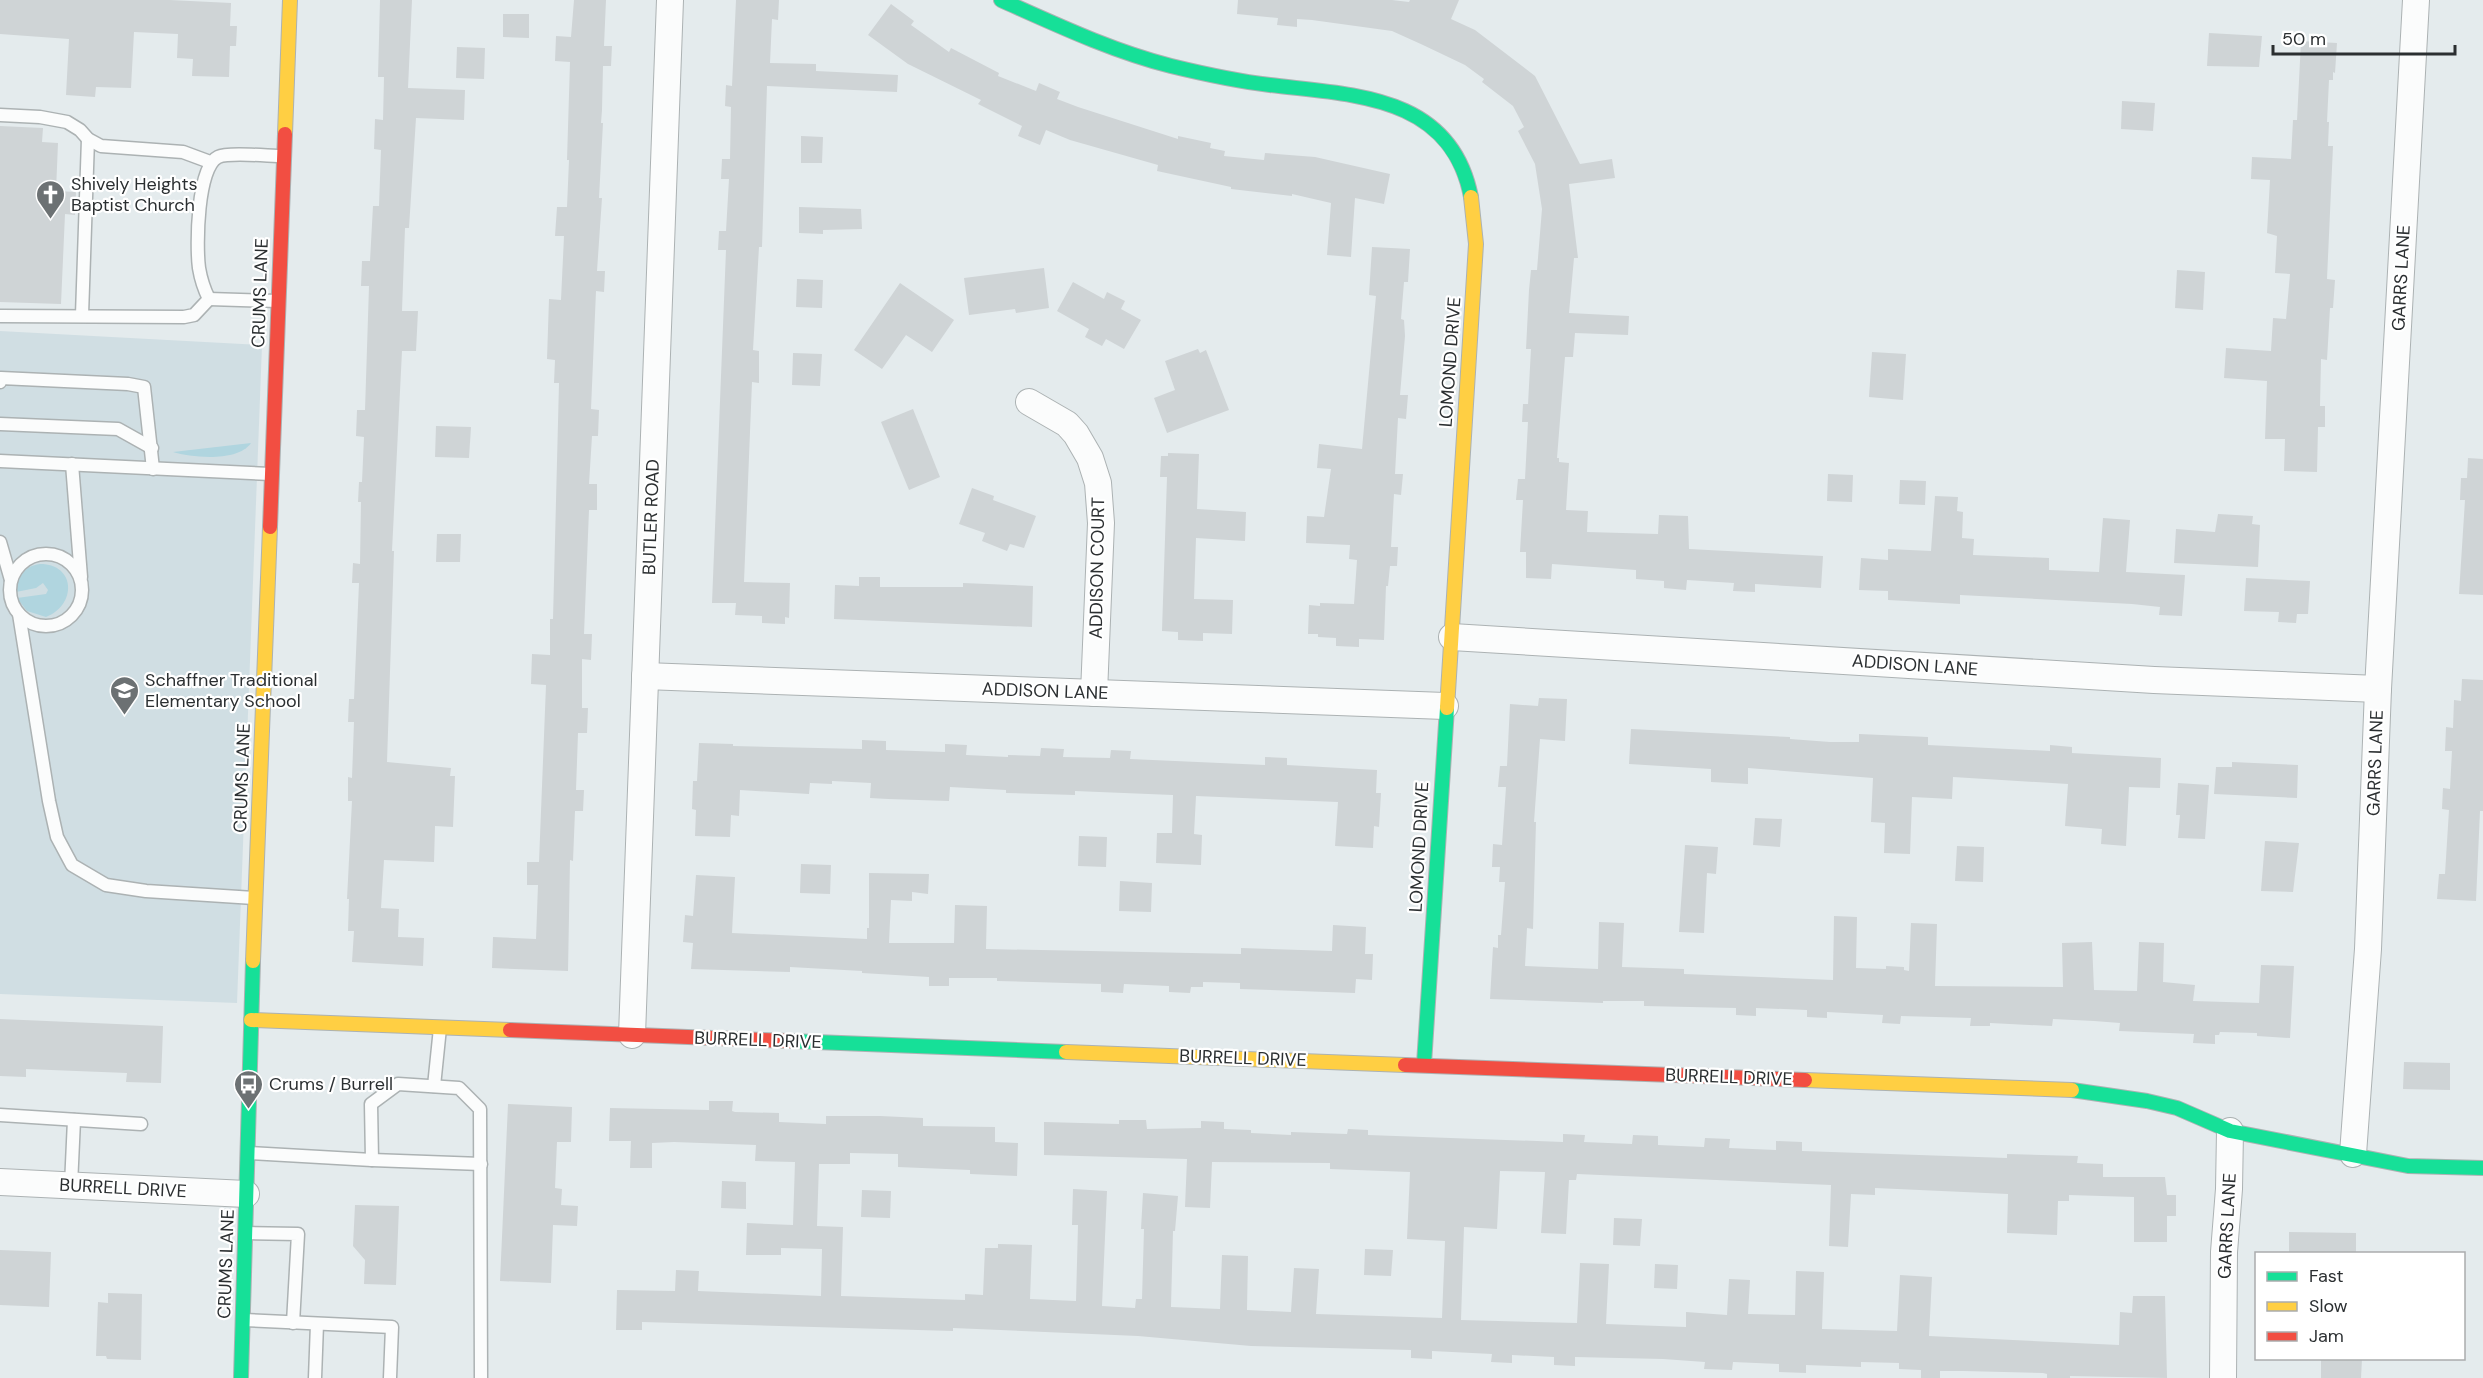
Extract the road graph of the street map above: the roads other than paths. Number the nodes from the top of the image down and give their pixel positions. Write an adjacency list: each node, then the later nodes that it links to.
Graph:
1 (290, 0): 7 (street, CRUMS LANE)
2 (670, 0): 26 (street, BUTLER ROAD)
3 (1001, 0): 25 (street, LOMOND DRIVE)
4 (2416, 0): 27 (street, GARRS LANE)
5 (0, 115): 6 (lane)
6 (88, 139): 8 (lane); 11 (lane)
7 (284, 156): 8 (lane); 10 (street, CRUMS LANE)
8 (215, 159): 9 (lane)
9 (209, 299): 10 (lane); 11 (lane)
10 (278, 301): 20 (street, CRUMS LANE)
11 (82, 315): 12 (lane)
12 (0, 316)
13 (0, 382): 16 (lane)
14 (1029, 402): 28 (street, ADDISON COURT)
15 (0, 424): 16 (lane)
16 (152, 448): 19 (lane)
17 (0, 461): 18 (lane)
18 (72, 464): 19 (lane); 23 (lane)
19 (153, 469): 20 (lane)
20 (271, 474): 30 (street, CRUMS LANE)
21 (0, 542): 22 (lane)
22 (11, 580): 23 (lane); 24 (lane)
23 (82, 581): 24 (lane)
24 (19, 614): 30 (lane)
25 (1452, 637): 27 (street, ADDISON LANE); 29 (street, LOMOND DRIVE)
26 (645, 676): 28 (street, ADDISON LANE); 33 (street, BUTLER ROAD)
27 (2378, 689): 41 (street, GARRS LANE)
28 (1094, 693): 29 (street, ADDISON LANE)
29 (1445, 706): 34 (street, LOMOND DRIVE)
30 (255, 898): 31 (street, CRUMS LANE)
31 (251, 1020): 32 (street, BURRELL DRIVE); 40 (street, CRUMS LANE)
32 (440, 1028): 33 (street, BURRELL DRIVE); 35 (lane)
33 (632, 1035): 34 (street, BURRELL DRIVE)
34 (1424, 1064): 39 (street, BURRELL DRIVE)
35 (434, 1086): 42 (lane); 43 (lane)
36 (0, 1115): 37 (lane)
37 (74, 1120): 38 (lane); 46 (lane)
38 (141, 1124)
39 (2230, 1131): 41 (street); 56 (street, GARRS LANE)
40 (246, 1152): 42 (lane); 47 (street, CRUMS LANE)
41 (2353, 1154): 44 (street)
42 (372, 1160): 43 (lane)
43 (482, 1164): 55 (lane)
44 (2483, 1168)
45 (0, 1182): 46 (street, BURRELL DRIVE)
46 (71, 1185): 47 (street, BURRELL DRIVE)
47 (246, 1194): 48 (street, CRUMS LANE)
48 (244, 1233): 49 (street, CRUMS LANE); 50 (lane)
49 (242, 1320): 50 (lane); 52 (street, CRUMS LANE)
50 (293, 1323): 51 (lane)
51 (317, 1324): 53 (lane); 54 (lane)
52 (241, 1378)
53 (315, 1378)
54 (390, 1378)
55 (481, 1378)
56 (2223, 1378)

